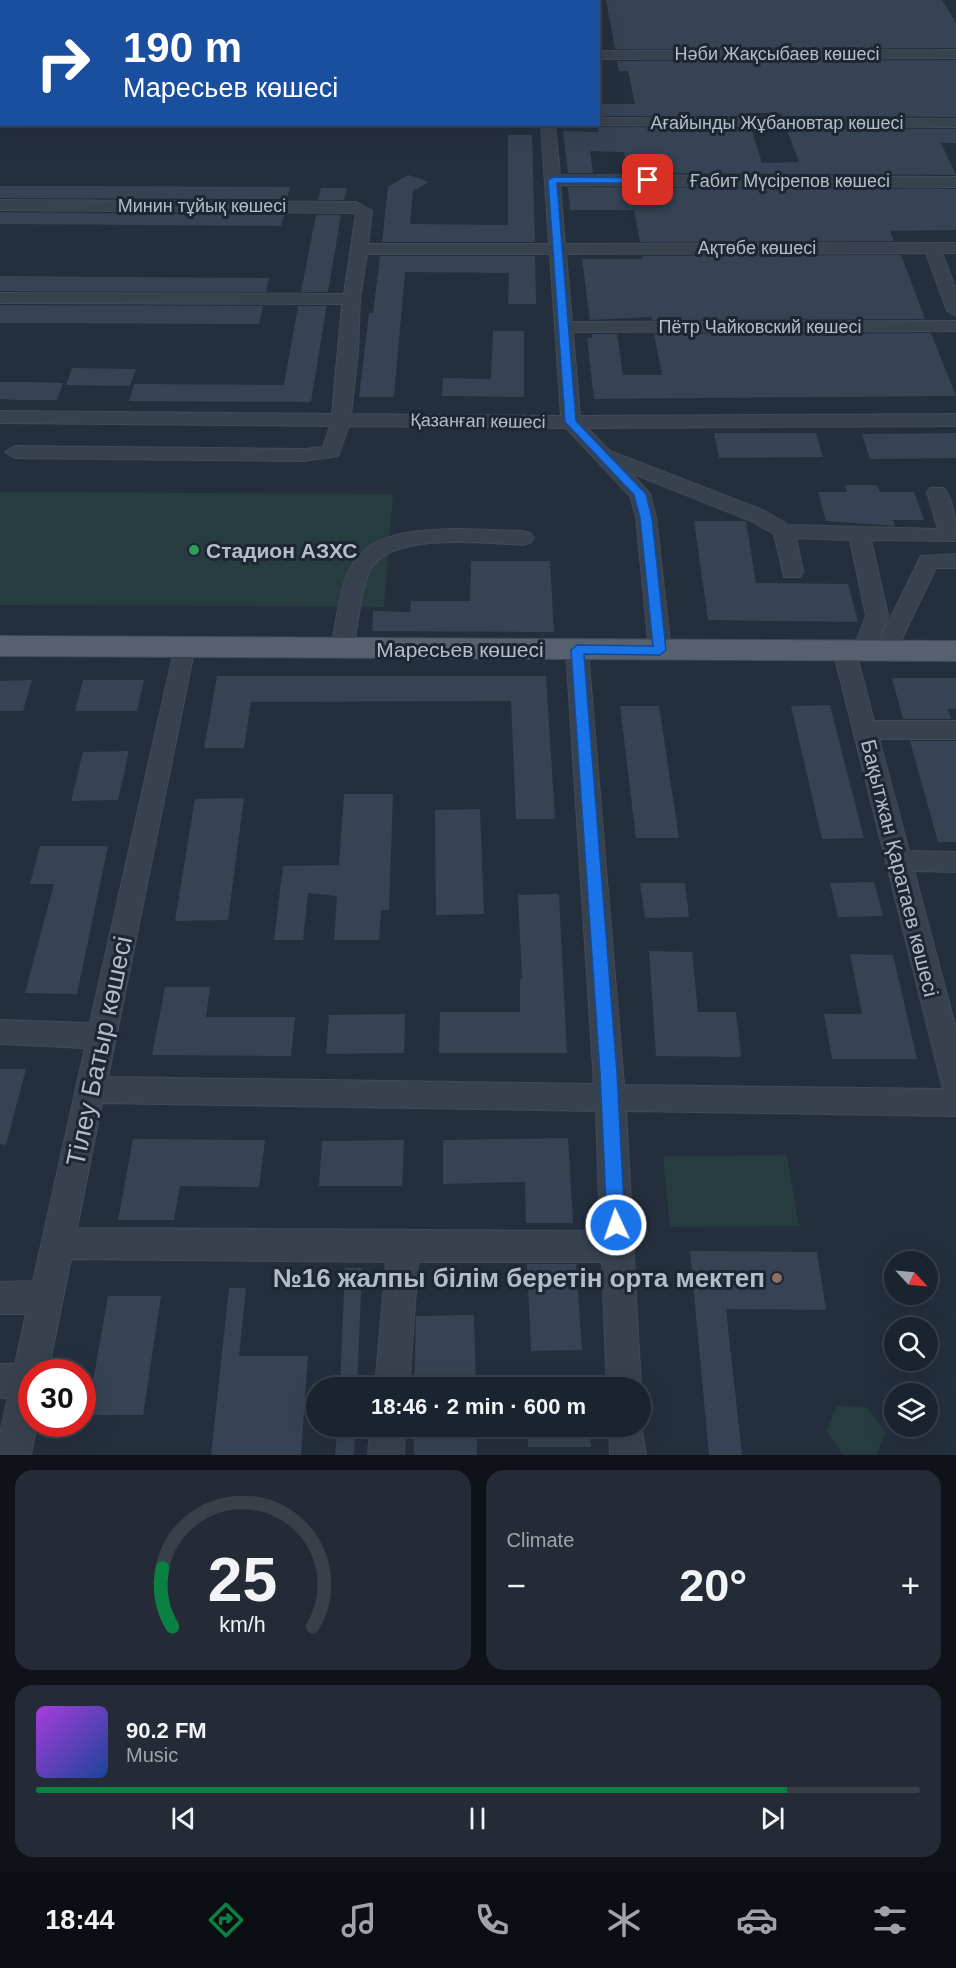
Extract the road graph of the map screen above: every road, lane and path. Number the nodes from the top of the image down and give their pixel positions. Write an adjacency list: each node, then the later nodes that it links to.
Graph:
1 (956, 54): 2 (street, Нәби Жақсыбаев көшесі)
2 (600, 55)
3 (600, 122): 4 (street, Ағайынды Жұбановтар көшесі)
4 (956, 123)
5 (548, 126): 6 (street)
6 (553, 180): 7 (street, Ғабит Мүсірепов көшесі); 9 (street)
7 (956, 182)
8 (0, 205): 12 (street, Минин тұйық көшесі)
9 (559, 248): 10 (street, Ақтөбе көшесі); 12 (street); 17 (street)
10 (932, 248): 11 (street, Ақтөбе көшесі); 15 (street)
11 (956, 248)
12 (359, 249): 14 (street, Минин тұйық көшесі)
13 (0, 298): 14 (street)
14 (351, 298): 19 (street, Минин тұйық көшесі)
15 (956, 311)
16 (956, 326): 17 (street, Пётр Чайковский көшесі)
17 (564, 327): 21 (street)
18 (0, 417): 19 (street, Қазанғап көшесі)
19 (340, 420): 21 (street, Қазанғап көшесі); 22 (street, Минин тұйық көшесі)
20 (956, 420): 21 (street, Қазанғап көшесі)
21 (571, 422): 23 (street)
22 (15, 452)
23 (601, 454): 25 (street); 34 (street)
24 (937, 492): 26 (street)
25 (784, 531): 26 (street); 29 (street)
26 (859, 533): 35 (street)
27 (523, 538): 32 (street)
28 (956, 561): 35 (street)
29 (792, 572)
30 (0, 646): 31 (main road, Маресьев көшесі)
31 (184, 647): 32 (main road, Маресьев көшесі); 43 (street, Тілеу Батыр көшесі)
32 (342, 648): 33 (main road, Маресьев көшесі)
33 (577, 650): 34 (main road, Маресьев көшесі); 46 (street)
34 (660, 650): 35 (main road, Маресьев көшесі)
35 (865, 650): 36 (main road, Маресьев көшесі); 37 (street, Бақытжан Қаратаев көшесі)
36 (956, 651)
37 (864, 730): 38 (street); 39 (street, Бақытжан Қаратаев көшесі)
38 (956, 730)
39 (898, 861): 40 (street); 41 (street, Бақытжан Қаратаев көшесі)
40 (956, 862)
41 (946, 1012): 44 (street, Бақытжан Қаратаев көшесі)
42 (0, 1032): 43 (street)
43 (102, 1036): 45 (street, Тілеу Батыр көшесі)
44 (956, 1085)
45 (90, 1090): 46 (street); 48 (street, Тілеу Батыр көшесі)
46 (610, 1098): 47 (street); 49 (street)
47 (956, 1103)
48 (58, 1243): 50 (street); 51 (street, Тілеу Батыр көшесі)
49 (617, 1246): 50 (street); 54 (street)
50 (403, 1247): 53 (street)
51 (46, 1297): 52 (street); 55 (street, Тілеу Батыр көшесі)
52 (0, 1298)
53 (393, 1377)
54 (623, 1377)
55 (14, 1381): 58 (street, Тілеу Батыр көшесі)
56 (387, 1437): 59 (street)
57 (627, 1437): 60 (street)
58 (13, 1455)
59 (386, 1455)
60 (628, 1455)

